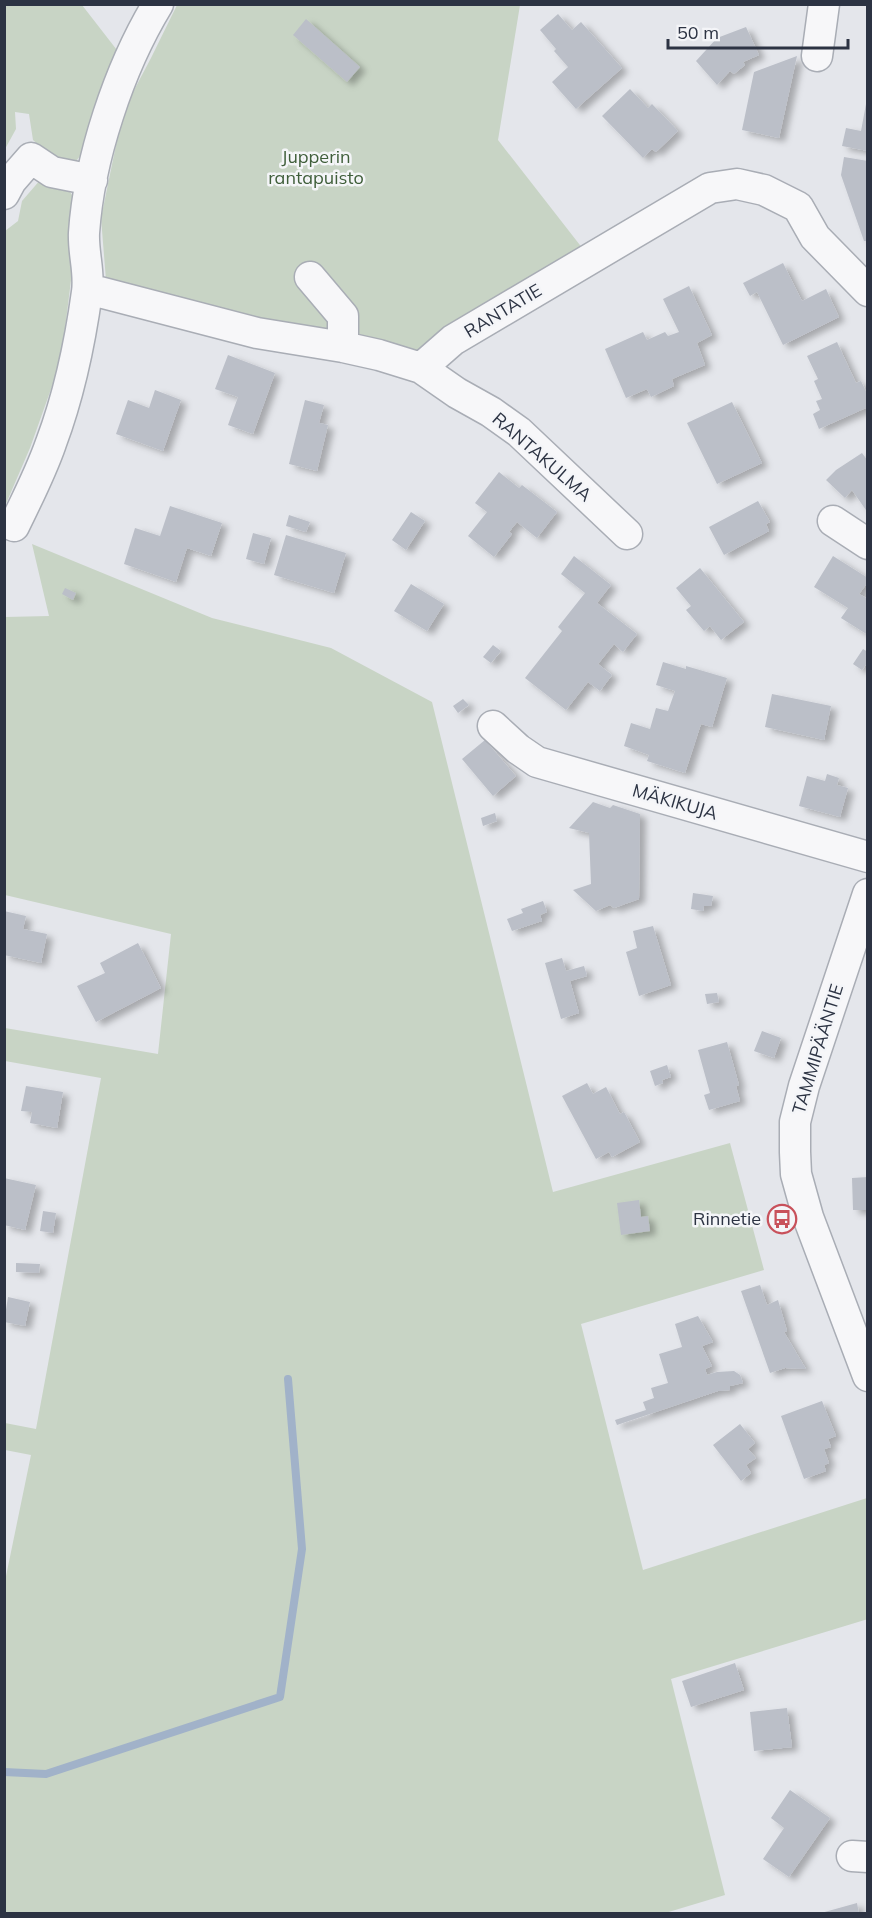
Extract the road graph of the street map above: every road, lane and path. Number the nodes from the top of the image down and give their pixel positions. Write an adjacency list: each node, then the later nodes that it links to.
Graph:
1 (158, 4): 4 (street)
2 (824, 4): 3 (street)
3 (817, 56)
4 (92, 180): 5 (street); 7 (street)
5 (4, 194)
6 (310, 277): 9 (street)
7 (88, 289): 9 (street); 12 (street)
8 (867, 291): 10 (street, RANTATIE)
9 (343, 347): 10 (street)
10 (421, 368): 13 (street, RANTAKULMA)
11 (832, 521): 14 (street)
12 (14, 526)
13 (627, 534)
14 (867, 544)
15 (493, 726): 16 (street, MÄKIKUJA)
16 (867, 857)
17 (867, 894): 18 (street, TAMMIPÄÄNTIE)
18 (860, 944): 19 (street, TAMMIPÄÄNTIE)
19 (867, 1376)

